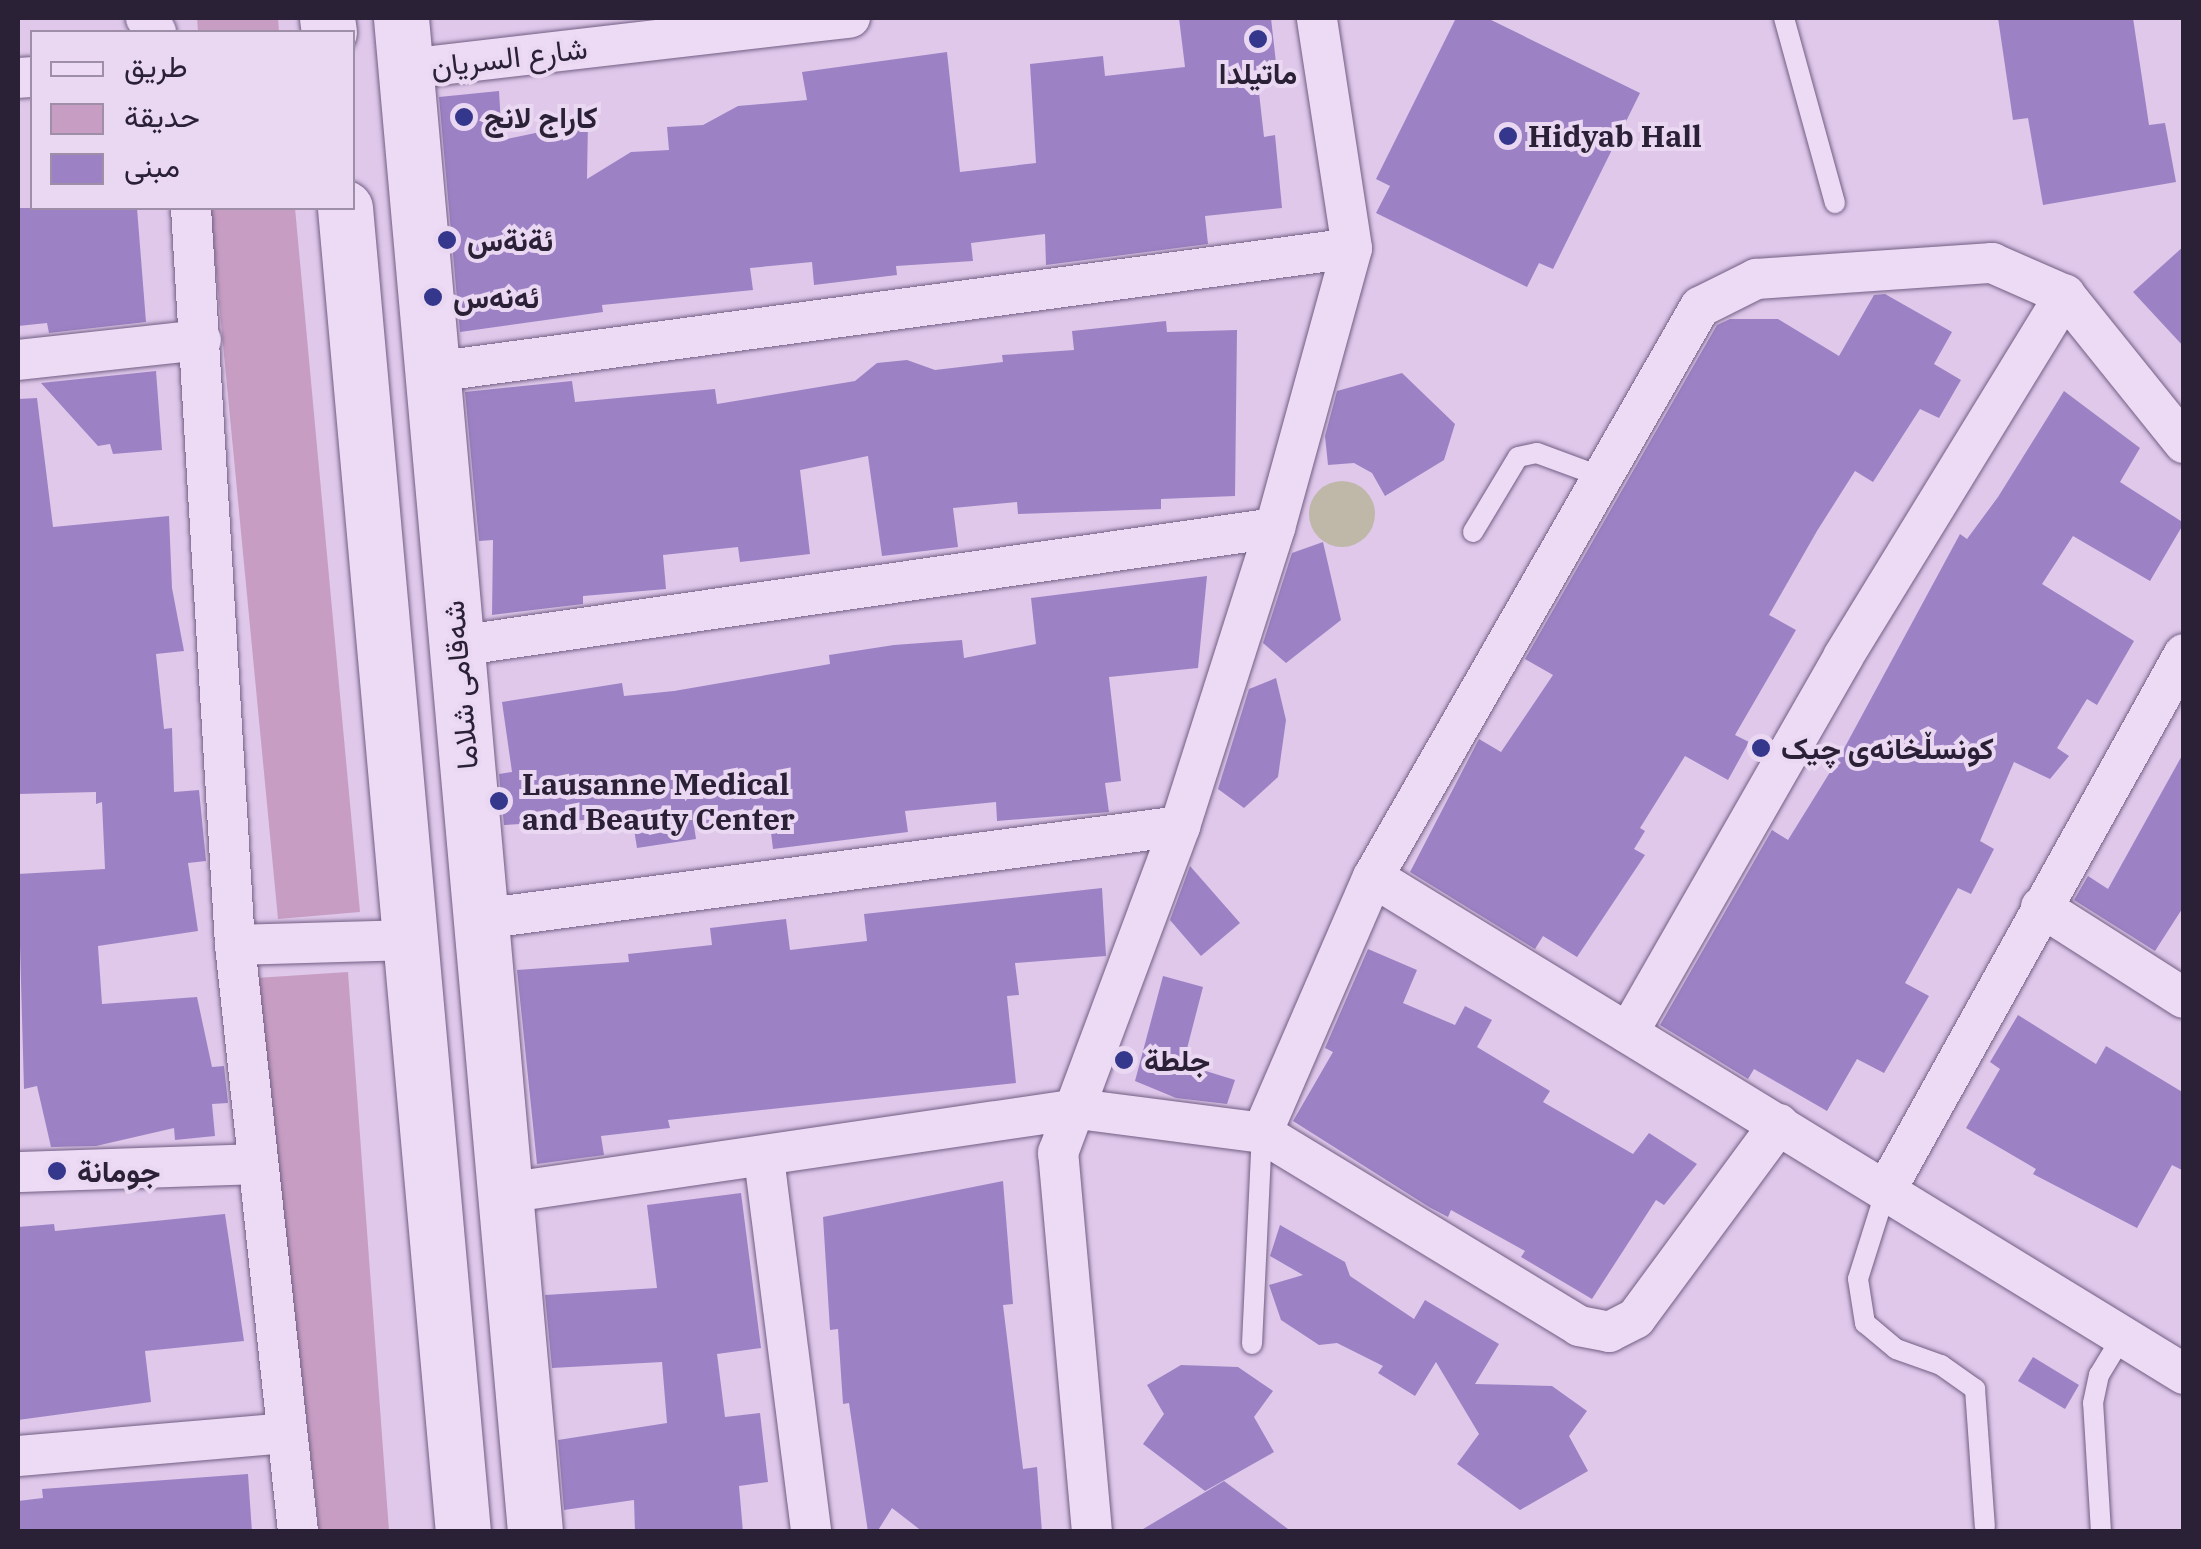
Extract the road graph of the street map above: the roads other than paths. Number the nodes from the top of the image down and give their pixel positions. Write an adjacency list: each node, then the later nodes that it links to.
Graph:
1 (850, 18): 4 (street, شارع السريان)
2 (1317, 18): 11 (street)
3 (1784, 18): 8 (lane)
4 (688, 26): 5 (street, شارع السريان)
5 (404, 43): 6 (main road, شەقامی شلاما)
6 (415, 172): 7 (main road); 12 (main road, شەقامی شلاما)
7 (355, 200)
8 (1835, 203)
9 (191, 210): 15 (street)
10 (344, 210): 13 (main road)
11 (1352, 248): 17 (street); 20 (street)
12 (425, 276): 13 (main road); 17 (main road, شەقامی شلاما)
13 (351, 281): 28 (main road)
14 (2065, 294): 18 (street); 19 (street); 31 (street)
15 (202, 340): 16 (street); 29 (street)
16 (18, 360)
17 (433, 372): 22 (main road, شەقامی شلاما)
18 (2184, 442)
19 (1602, 477): 21 (lane); 25 (street)
20 (1276, 528): 22 (street); 24 (street)
21 (1473, 532)
22 (457, 646): 27 (main road, شەقامی شلاما)
23 (2184, 654): 26 (street)
24 (1180, 826): 27 (street); 32 (street)
25 (1373, 877): 31 (street); 34 (street)
26 (2040, 907): 30 (street); 38 (street)
27 (480, 920): 39 (main road, شەقامی شلاما)
28 (410, 940): 29 (street); 47 (main road)
29 (235, 944): 36 (street)
30 (2184, 998)
31 (1628, 1033): 33 (street)
32 (1078, 1110): 34 (street); 35 (street); 50 (street)
33 (1779, 1124): 34 (street); 38 (street)
34 (1262, 1133): 41 (lane)
35 (764, 1158): 39 (street); 49 (street)
36 (255, 1164): 37 (street); 43 (street)
37 (18, 1172)
38 (1886, 1190): 40 (street); 45 (lane)
39 (505, 1193): 48 (main road, شەقامی شلاما)
40 (2122, 1337): 42 (street); 51 (lane)
41 (1252, 1344)
42 (2184, 1374)
43 (286, 1432): 44 (street); 46 (street)
44 (18, 1456)
45 (1985, 1527)
46 (298, 1532)
47 (463, 1532)
48 (535, 1532)
49 (811, 1532)
50 (1092, 1532)
51 (2102, 1532)

